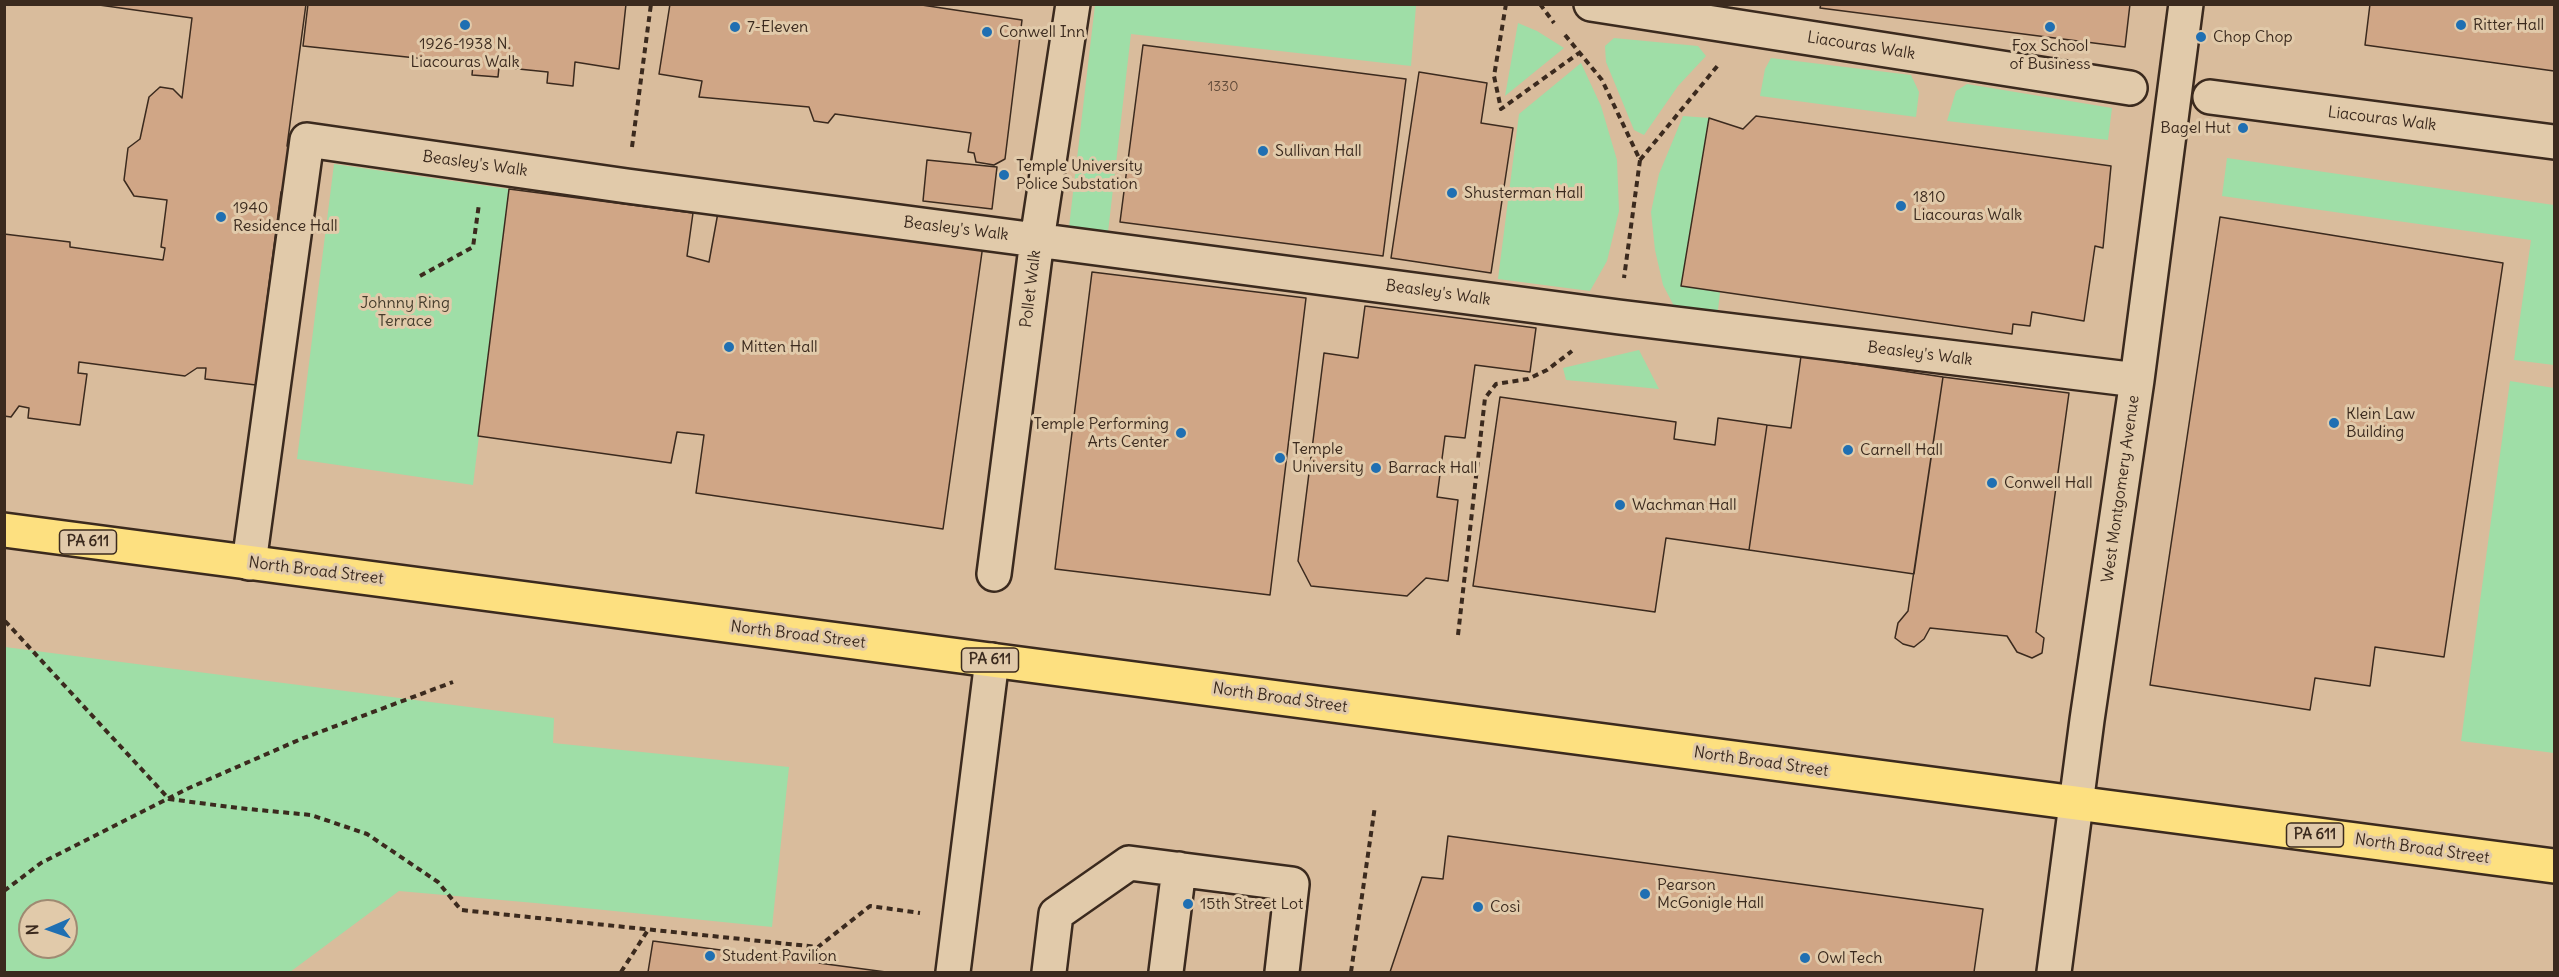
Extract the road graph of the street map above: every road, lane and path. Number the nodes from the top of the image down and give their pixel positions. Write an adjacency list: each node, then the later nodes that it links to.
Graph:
1 (651, 4): 13 (path)
2 (1073, 4): 14 (street, Pollet Walk)
3 (1506, 4): 8 (path)
4 (1540, 4): 8 (path)
5 (1591, 4): 7 (street, Liacouras Walk)
6 (2186, 4): 18 (street, West Montgomery Avenue)
7 (1771, 32): 9 (street, Liacouras Walk); 12 (path)
8 (1579, 53): 12 (path)
9 (2130, 88)
10 (2210, 97): 11 (street, Liacouras Walk)
11 (2554, 142)
12 (1640, 160): 17 (path)
13 (627, 186): 14 (street, Beasley's Walk); 20 (street, Beasley's Walk)
14 (1037, 240): 17 (street, Beasley's Walk); 21 (street, Pollet Walk)
15 (473, 247): 16 (path)
16 (420, 276)
17 (1619, 317): 18 (street, Beasley's Walk); 23 (path)
18 (2137, 380): 27 (street, West Montgomery Avenue)
19 (4, 531): 20 (main road, North Broad Street / PA 611)
20 (249, 563): 24 (main road, North Broad Street / PA 611)
21 (993, 574)
22 (5, 621): 26 (path)
23 (1458, 635)
24 (992, 660): 27 (main road, North Broad Street / PA 611); 35 (street)
25 (453, 682): 26 (path)
26 (169, 799): 31 (path); 33 (path)
27 (2076, 804): 29 (main road, North Broad Street / PA 611); 40 (street, West Montgomery Avenue)
28 (1375, 806): 39 (path)
29 (2554, 866)
30 (1179, 869): 36 (street); 37 (street); 38 (street)
31 (4, 891)
32 (921, 913): 33 (path)
33 (648, 930): 34 (path)
34 (621, 972)
35 (953, 972)
36 (1049, 972)
37 (1166, 972)
38 (1282, 972)
39 (1351, 972)
40 (2054, 972)

